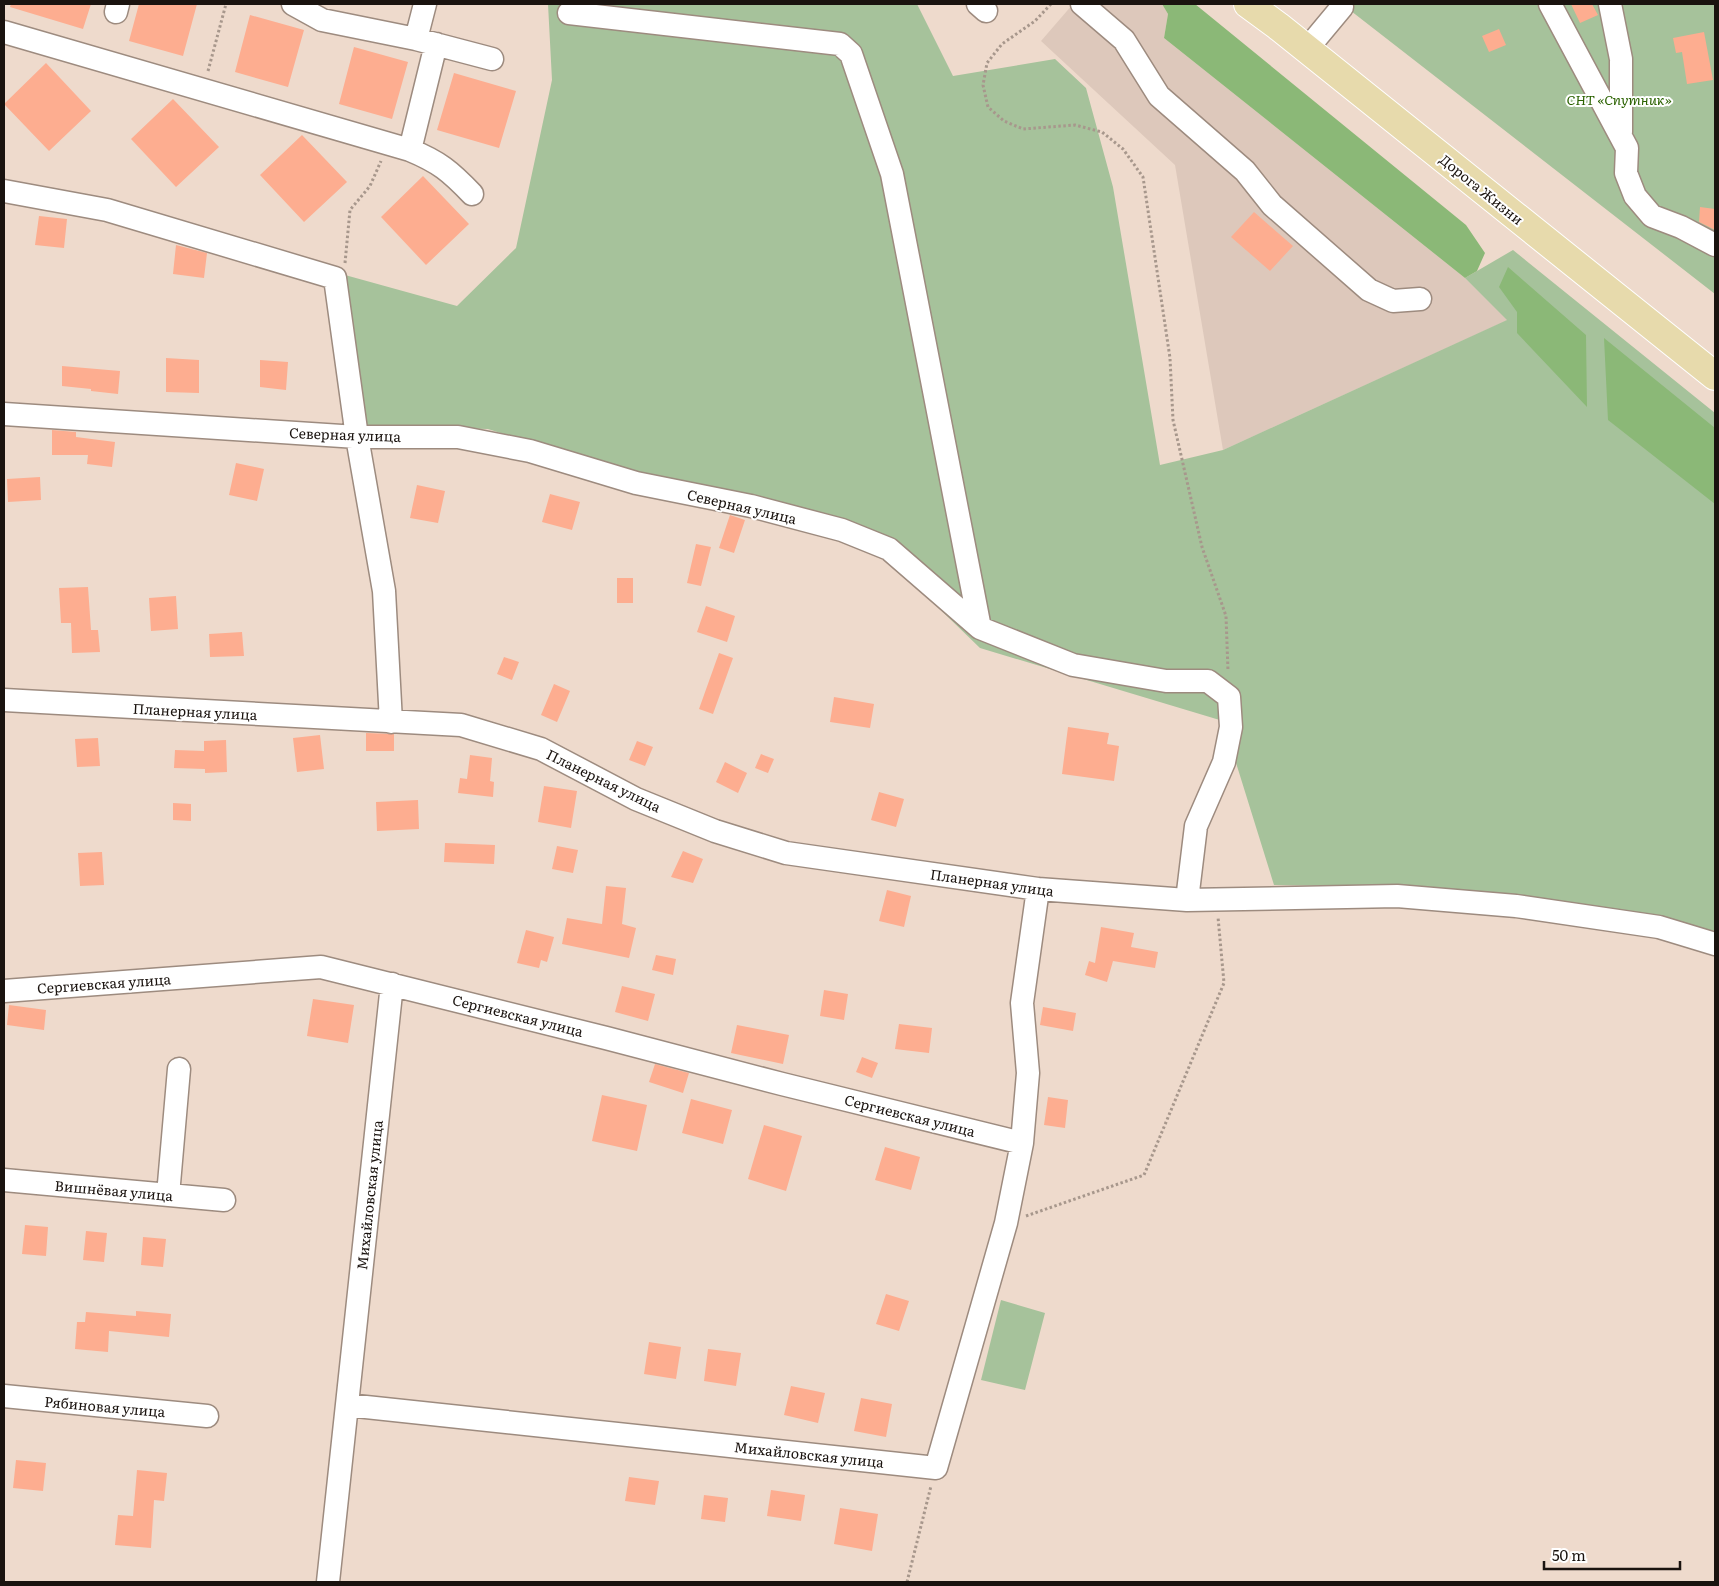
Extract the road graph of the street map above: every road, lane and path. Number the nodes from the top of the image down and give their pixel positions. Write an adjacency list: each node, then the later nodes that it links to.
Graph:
1 (226, 4): 15 (path)
2 (292, 4): 12 (street)
3 (425, 4): 12 (street)
4 (1051, 4): 28 (path)
5 (1082, 4): 23 (street)
6 (1248, 4): 13 (main road, Дорога Жизни)
7 (1550, 4): 16 (street)
8 (1610, 4): 16 (street)
9 (1342, 7): 13 (street)
10 (569, 13): 27 (street)
11 (4, 32): 15 (street)
12 (426, 42): 14 (street); 17 (street)
13 (1308, 49): 24 (main road, Дорога Жизни)
14 (492, 59)
15 (202, 90): 17 (street)
16 (1620, 136): 21 (street)
17 (410, 150): 20 (street)
18 (384, 155): 22 (path)
19 (4, 191): 26 (street)
20 (472, 194)
21 (1715, 245)
22 (345, 262)
23 (1420, 299)
24 (1715, 376)
25 (4, 414): 26 (street, Северная улица)
26 (357, 437): 27 (street, Северная улица); 30 (street)
27 (980, 628): 28 (street, Северная улица)
28 (1229, 697): 33 (street)
29 (4, 700): 30 (street, Планерная улица)
30 (391, 722): 31 (street, Планерная улица)
31 (1038, 889): 33 (street, Планерная улица); 38 (street)
32 (1222, 899): 33 (street, Планерная улица); 34 (street, Планерная улица); 42 (path)
33 (1187, 900)
34 (1715, 944)
35 (392, 984): 36 (street, Сергиевская улица); 38 (street, Сергиевская улица); 44 (street, Михайловская улица)
36 (4, 991)
37 (179, 1069): 40 (street)
38 (1022, 1143): 42 (street)
39 (4, 1180): 40 (street, Вишнёвая улица)
40 (168, 1195): 41 (street, Вишнёвая улица)
41 (224, 1200)
42 (1006, 1223): 46 (street)
43 (4, 1396): 45 (street, Рябиновая улица)
44 (347, 1406): 46 (street, Михайловская улица); 47 (street, Михайловская улица)
45 (207, 1416)
46 (936, 1468): 48 (path)
47 (328, 1582)
48 (907, 1582)

